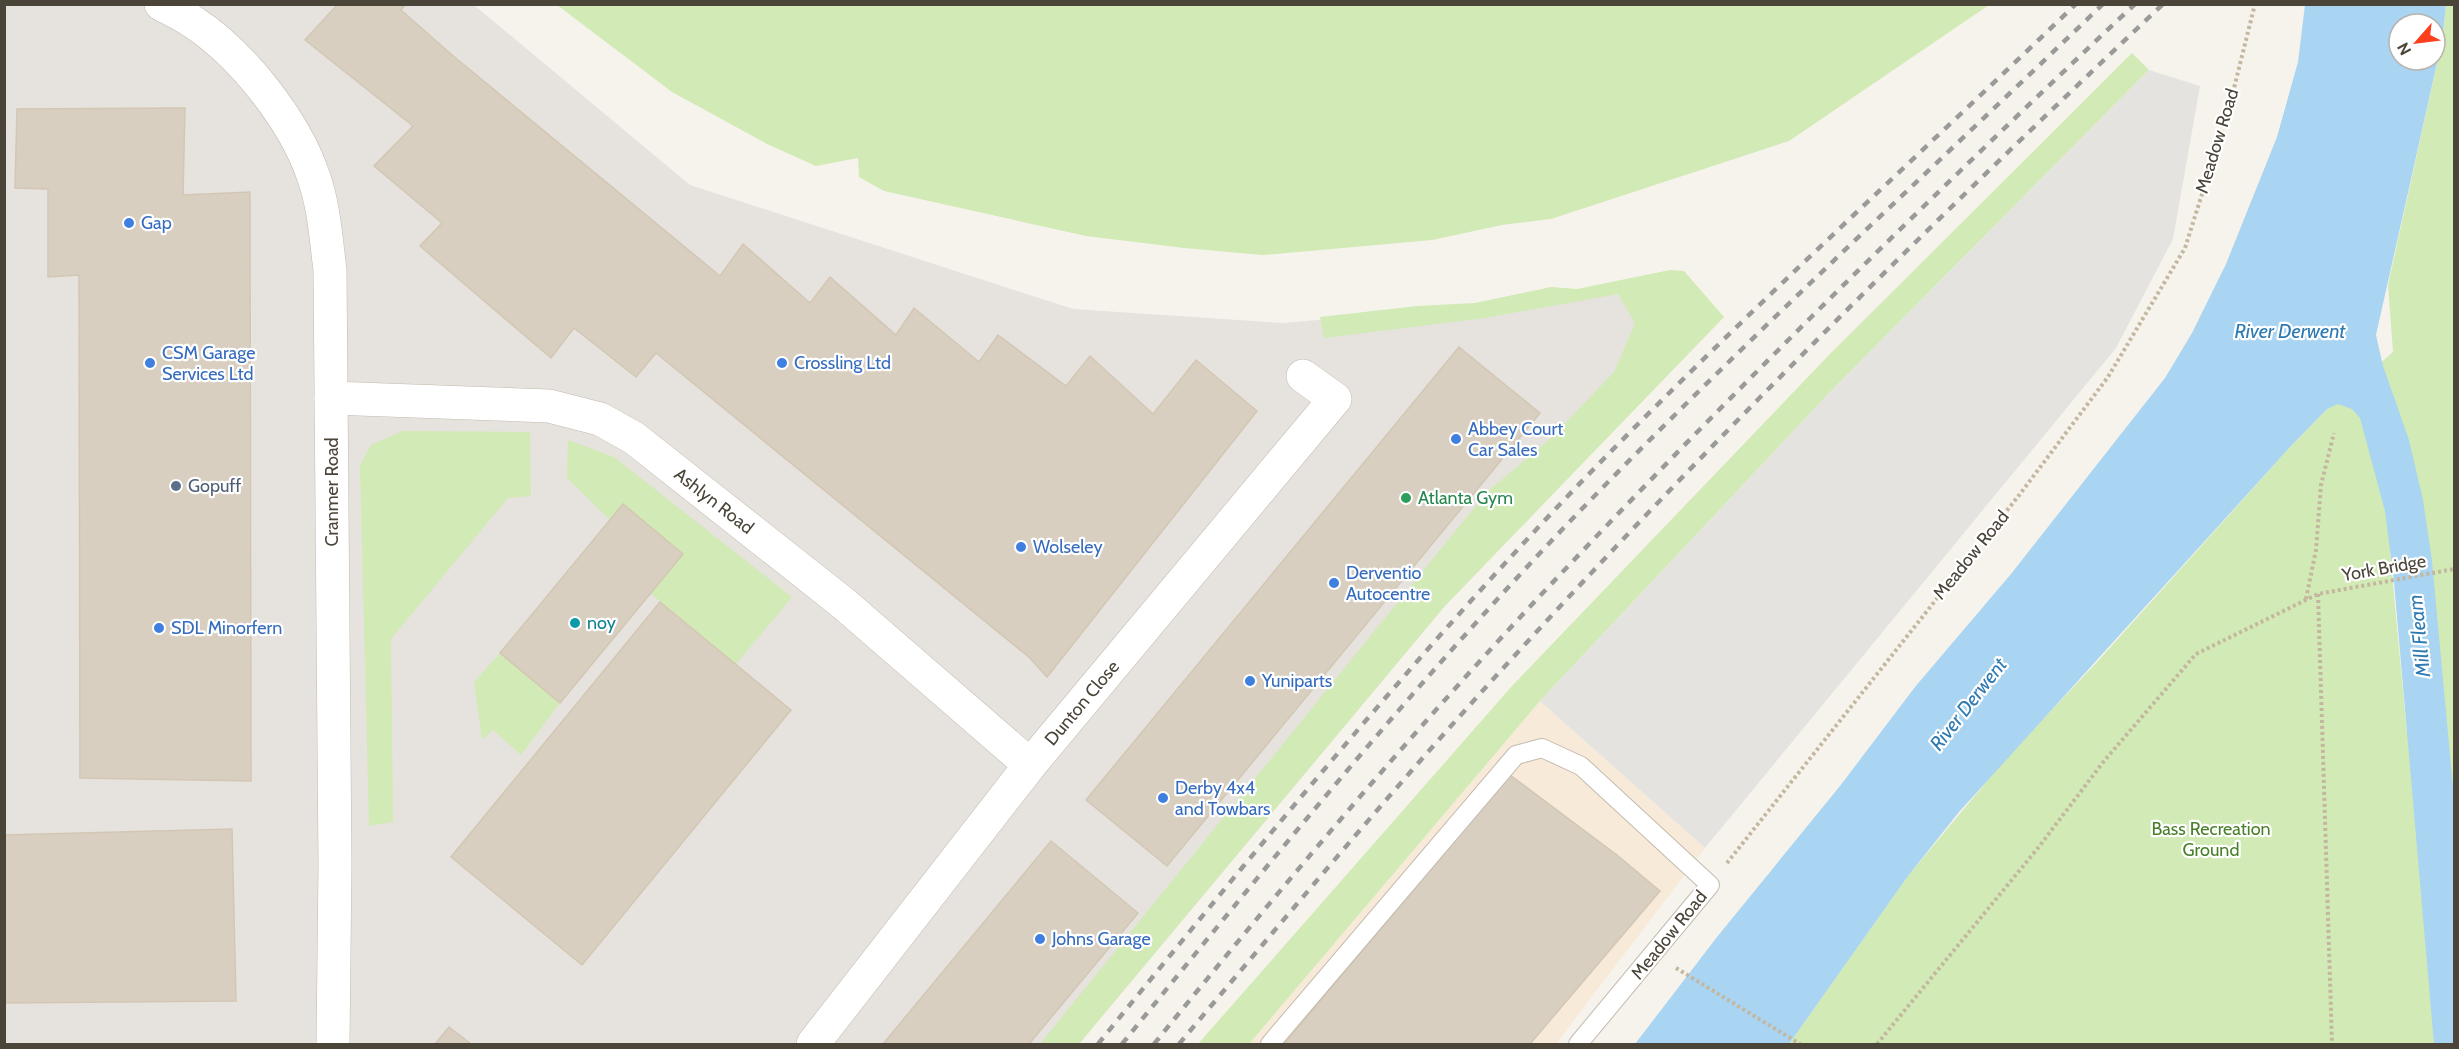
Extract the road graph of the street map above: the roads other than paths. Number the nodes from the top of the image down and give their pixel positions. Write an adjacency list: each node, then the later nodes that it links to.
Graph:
1 (161, 4): 3 (street, Cranmer Road)
2 (1303, 376): 4 (street, Dunton Close)
3 (331, 399): 4 (street, Ashlyn Road); 5 (street, Cranmer Road)
4 (1030, 765): 6 (street, Dunton Close)
5 (333, 1044)
6 (813, 1044)
7 (1270, 1044): 8 (lane, Meadow Road)
8 (1578, 1044)

